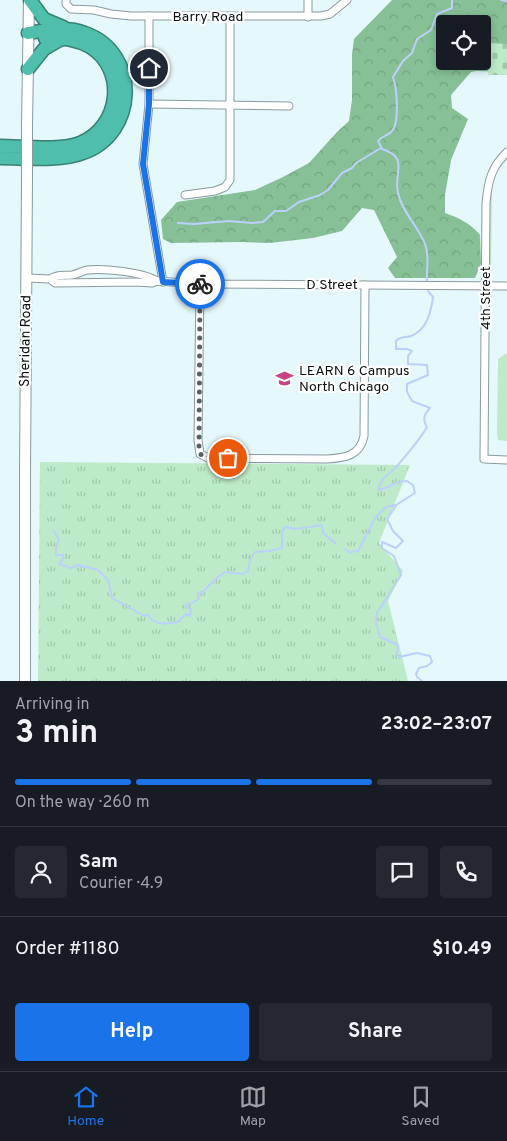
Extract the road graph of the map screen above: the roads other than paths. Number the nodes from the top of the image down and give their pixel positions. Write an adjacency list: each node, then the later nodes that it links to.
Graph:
1 (29, 0): 8 (main road, Sheridan Road); 9 (highway)
2 (308, 0): 7 (street)
3 (347, 0): 7 (street, Barry Road)
4 (66, 2): 5 (street, Barry Road)
5 (149, 16): 6 (street, Barry Road); 11 (street)
6 (230, 17): 7 (street, Barry Road); 12 (street)
7 (308, 17)
8 (28, 33): 9 (highway); 10 (main road, Sheridan Road)
9 (66, 34): 10 (highway); 14 (highway); 16 (highway)
10 (28, 69): 18 (main road, Sheridan Road, bridge)
11 (149, 104): 12 (street); 20 (street)
12 (229, 104): 13 (street); 17 (street)
13 (290, 106)
14 (0, 146)
15 (507, 152): 23 (street, 4th Street)
16 (0, 158)
17 (185, 195)
18 (27, 278): 19 (street, D Street); 26 (main road, Sheridan Road)
19 (50, 279): 20 (street, D Street); 20 (street, D Street)
20 (160, 281): 21 (street, D Street)
21 (200, 284): 22 (street, D Street); 22 (street)
22 (365, 285): 23 (street, D Street)
23 (486, 286): 24 (street, D Street); 25 (street, 4th Street)
24 (507, 286)
25 (507, 460)
26 (25, 681)

